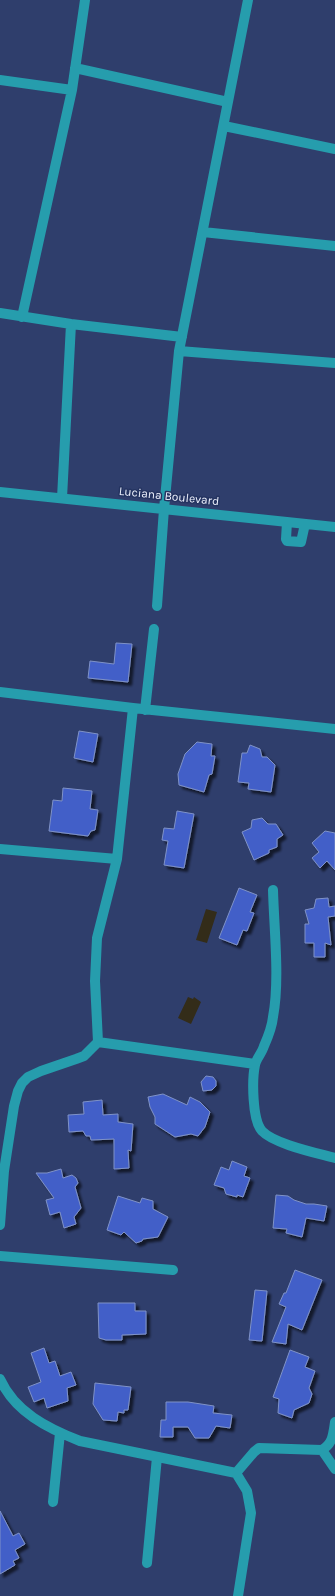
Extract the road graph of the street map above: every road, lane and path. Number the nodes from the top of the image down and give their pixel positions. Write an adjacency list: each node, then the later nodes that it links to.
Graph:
1 (85, 0): 3 (street)
2 (248, 0): 6 (street)
3 (76, 68): 5 (street); 6 (street)
4 (0, 80): 5 (street)
5 (72, 90): 12 (street)
6 (228, 102): 7 (street)
7 (224, 126): 8 (street); 9 (street)
8 (335, 149)
9 (203, 232): 10 (street); 14 (street)
10 (335, 246)
11 (0, 314): 12 (street)
12 (22, 317): 13 (street)
13 (71, 324): 14 (street); 18 (street)
14 (182, 336): 15 (street)
15 (179, 351): 16 (street); 19 (street)
16 (335, 362)
17 (0, 492): 18 (street, Luciana Boulevard)
18 (62, 498): 19 (street, Luciana Boulevard)
19 (164, 508): 20 (street, Luciana Boulevard); 23 (street)
20 (287, 522): 21 (street, Luciana Boulevard); 21 (street)
21 (305, 524): 22 (street, Luciana Boulevard)
22 (335, 527)
23 (157, 606)
24 (154, 629): 27 (street)
25 (0, 692): 26 (street)
26 (133, 708): 27 (street); 30 (street)
27 (145, 710): 28 (street)
28 (335, 729)
29 (0, 849): 30 (street)
30 (117, 859): 32 (street)
31 (273, 890): 33 (street)
32 (98, 1042): 33 (street); 35 (street)
33 (255, 1064): 34 (street)
34 (335, 1158)
35 (2, 1171): 36 (street)
36 (0, 1225)
37 (0, 1256): 38 (street)
38 (173, 1270)
39 (0, 1379): 41 (street)
40 (335, 1422): 42 (street)
41 (60, 1433): 43 (street); 46 (street)
42 (322, 1450): 44 (street); 45 (street)
43 (157, 1457): 45 (street); 47 (street)
44 (335, 1469)
45 (236, 1473): 48 (street)
46 (53, 1502)
47 (147, 1563)
48 (238, 1596)

